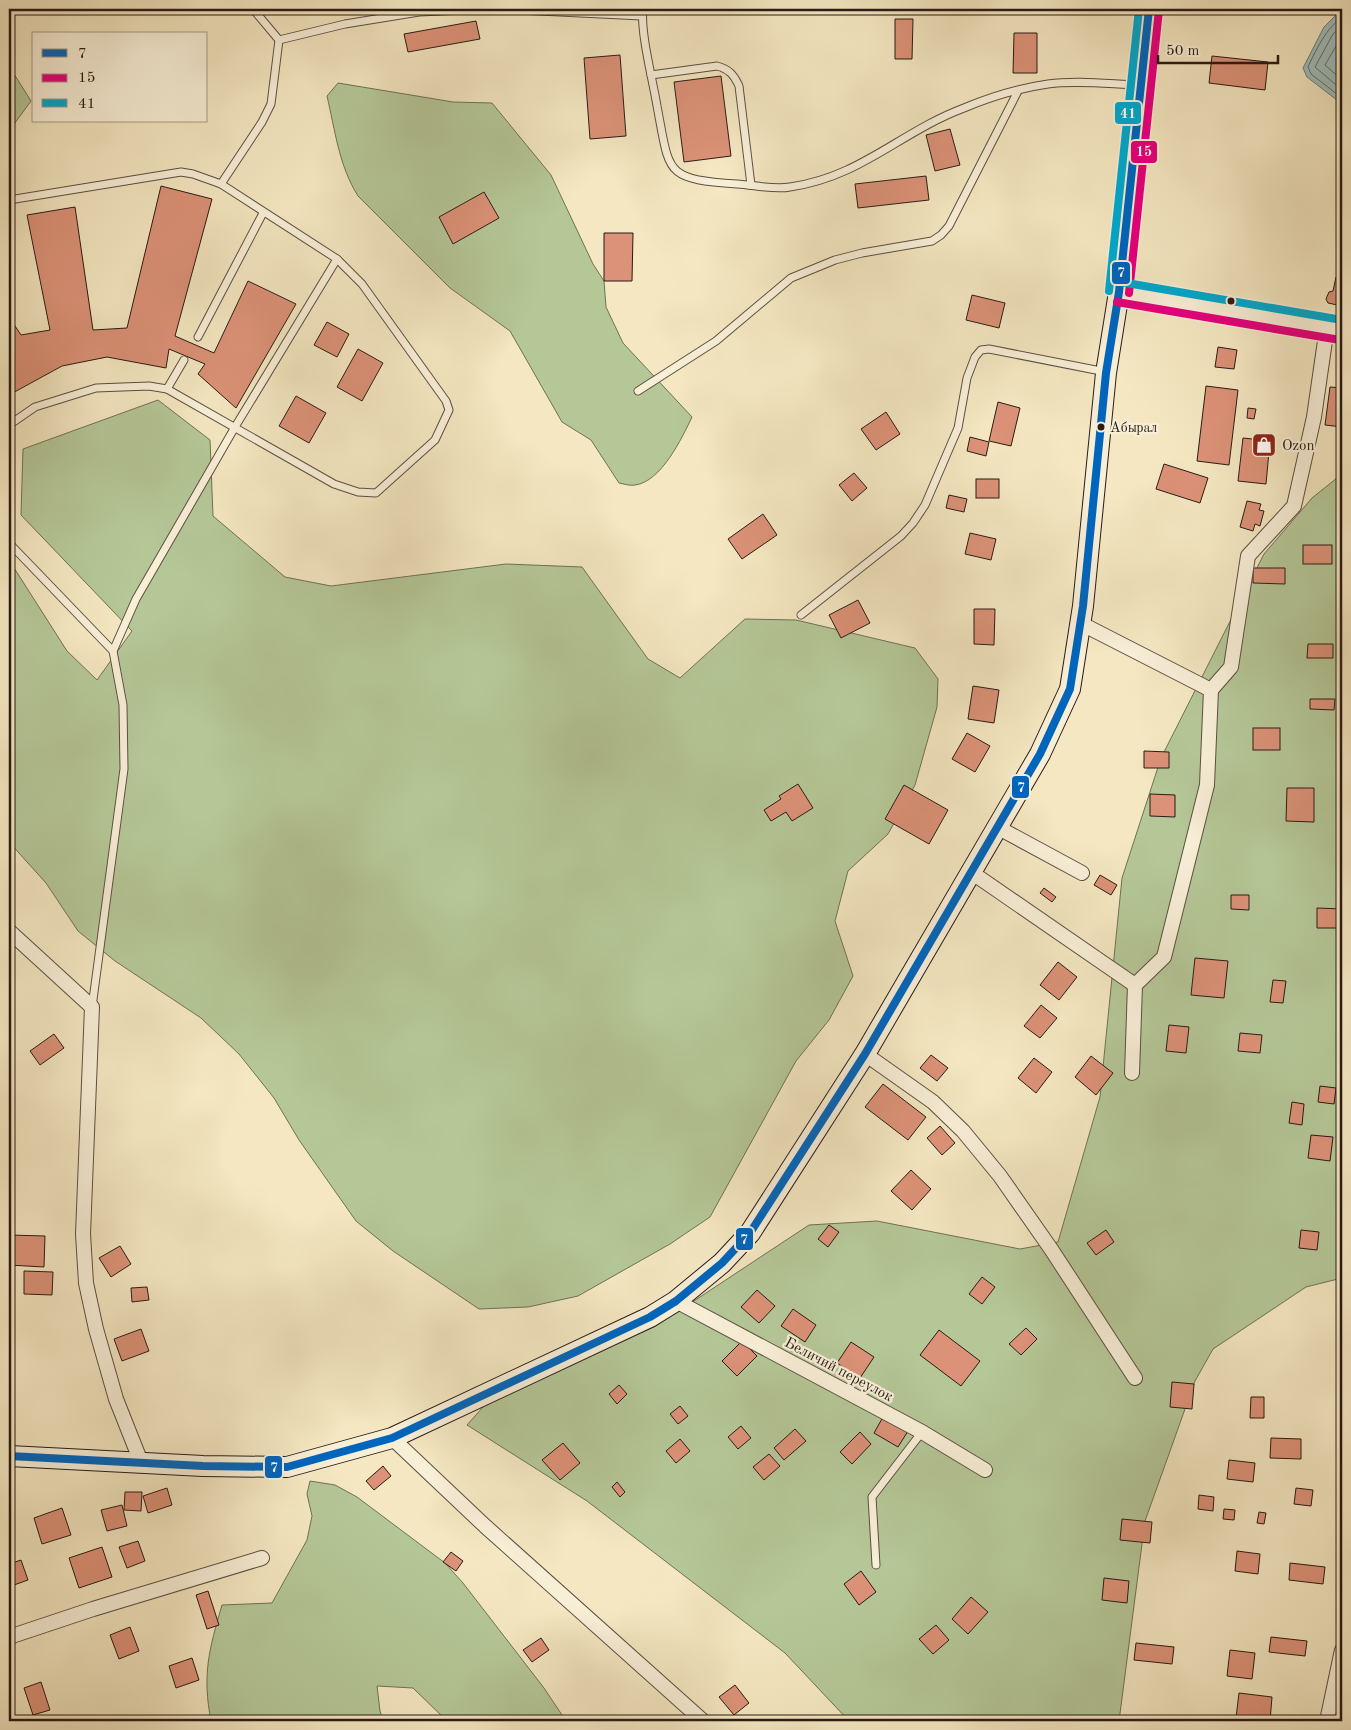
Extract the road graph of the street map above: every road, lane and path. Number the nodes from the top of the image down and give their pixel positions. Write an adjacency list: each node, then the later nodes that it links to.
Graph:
1 (253, 9): 6 (lane)
2 (485, 9): 6 (lane)
3 (499, 9): 5 (lane)
4 (1149, 9): 8 (main road)
5 (642, 12): 7 (lane)
6 (279, 40): 10 (lane)
7 (652, 75): 11 (lane); 11 (lane)
8 (1142, 85): 9 (lane); 15 (main road)
9 (1018, 91): 11 (lane); 21 (lane)
10 (221, 184): 12 (lane); 13 (lane)
11 (752, 185)
12 (9, 200)
13 (263, 213): 14 (lane); 17 (lane)
14 (337, 259): 23 (lane); 23 (lane)
15 (1119, 292): 16 (main road); 19 (main road)
16 (1334, 329): 28 (street)
17 (198, 336)
18 (184, 360): 20 (lane)
19 (1106, 372): 25 (lane); 26 (main road)
20 (167, 389): 22 (lane); 23 (lane)
21 (638, 391)
22 (9, 425)
23 (236, 427): 27 (lane)
24 (9, 543): 27 (lane)
25 (801, 616)
26 (1080, 623): 28 (street); 29 (main road)
27 (113, 651): 34 (lane)
28 (1211, 690): 33 (street)
29 (997, 827): 30 (main road); 31 (street)
30 (971, 872): 33 (street); 35 (main road)
31 (1082, 873)
32 (9, 931): 34 (street)
33 (1135, 986): 36 (street)
34 (92, 1007): 42 (street)
35 (865, 1054): 37 (main road); 38 (street)
36 (1132, 1073)
37 (676, 1301): 39 (street, Беличий переулок); 40 (main road)
38 (1135, 1378)
39 (922, 1432): 43 (street, Беличий переулок); 45 (lane)
40 (392, 1438): 42 (main road); 48 (street)
41 (9, 1456): 42 (main road)
42 (141, 1462)
43 (985, 1470)
44 (262, 1558): 46 (street)
45 (876, 1565)
46 (9, 1637)
47 (1342, 1650): 49 (street)
48 (703, 1721)
49 (1327, 1721)

